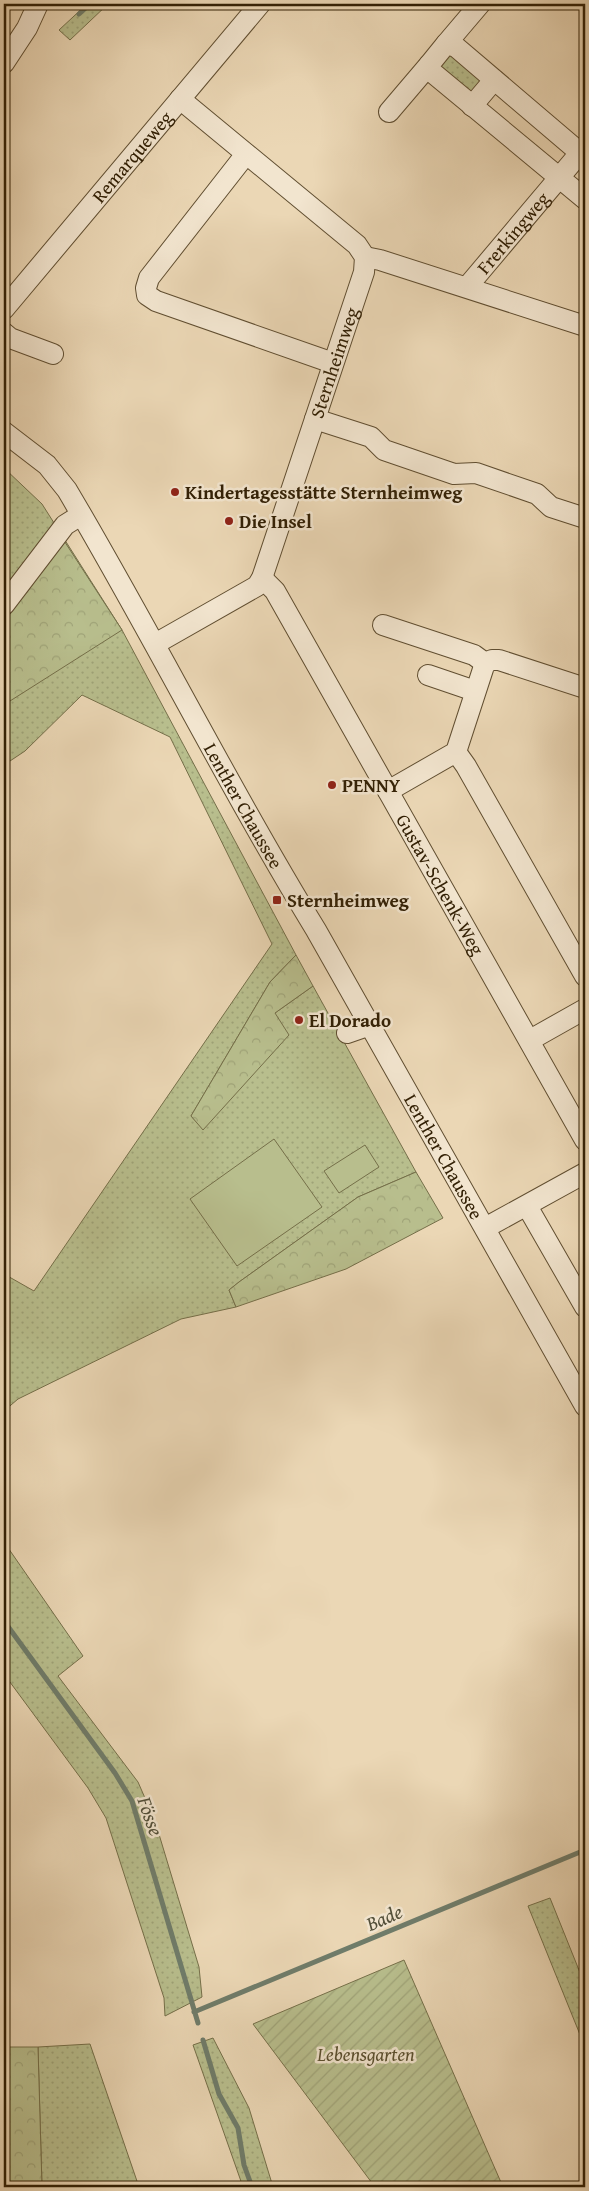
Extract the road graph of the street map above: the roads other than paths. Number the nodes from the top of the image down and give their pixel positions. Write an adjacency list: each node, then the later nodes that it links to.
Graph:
1 (38, 4): 5 (street)
2 (260, 4): 8 (street, Remarqueweg)
3 (480, 4): 4 (street)
4 (446, 44): 6 (street); 7 (street, Frerkingweg)
5 (4, 63)
6 (429, 65): 9 (street, Frerkingweg); 10 (street)
7 (494, 80): 9 (street); 11 (street, Frerkingweg)
8 (180, 99): 12 (street); 17 (street, Remarqueweg)
9 (472, 106): 13 (street, Frerkingweg)
10 (389, 112)
11 (584, 152): 13 (street, Frerkingweg)
12 (246, 154): 15 (street); 21 (street)
13 (559, 178): 14 (street, Frerkingweg); 16 (street, Frerkingweg)
14 (585, 200)
15 (365, 257): 16 (street); 21 (street, Sternheimweg)
16 (467, 287): 18 (street)
17 (4, 308)
18 (585, 326)
19 (4, 333): 20 (street)
20 (53, 354)
21 (333, 363): 22 (street, Sternheimweg)
22 (315, 419): 25 (street); 26 (street, Sternheimweg)
23 (4, 432): 24 (street, Lenther Chaussee)
24 (81, 515): 27 (street); 29 (street, Lenther Chaussee)
25 (585, 518)
26 (262, 578): 29 (street); 35 (street, Gustav-Schenk-Weg)
27 (4, 605)
28 (383, 625): 30 (street)
29 (155, 644): 38 (street, Lenther Chaussee)
30 (485, 663): 32 (street); 33 (street)
31 (428, 675): 33 (street)
32 (585, 688)
33 (475, 691): 34 (street)
34 (456, 752): 35 (street); 36 (street)
35 (388, 791): 40 (street, Gustav-Schenk-Weg)
36 (585, 976)
37 (585, 1009): 40 (street)
38 (370, 1025): 39 (street); 44 (street, Lenther Chaussee)
39 (348, 1033)
40 (530, 1040): 41 (street, Gustav-Schenk-Weg)
41 (585, 1140)
42 (585, 1173): 43 (street)
43 (527, 1206): 44 (street); 45 (street)
44 (485, 1228): 46 (street, Lenther Chaussee)
45 (585, 1307)
46 (585, 1406)

